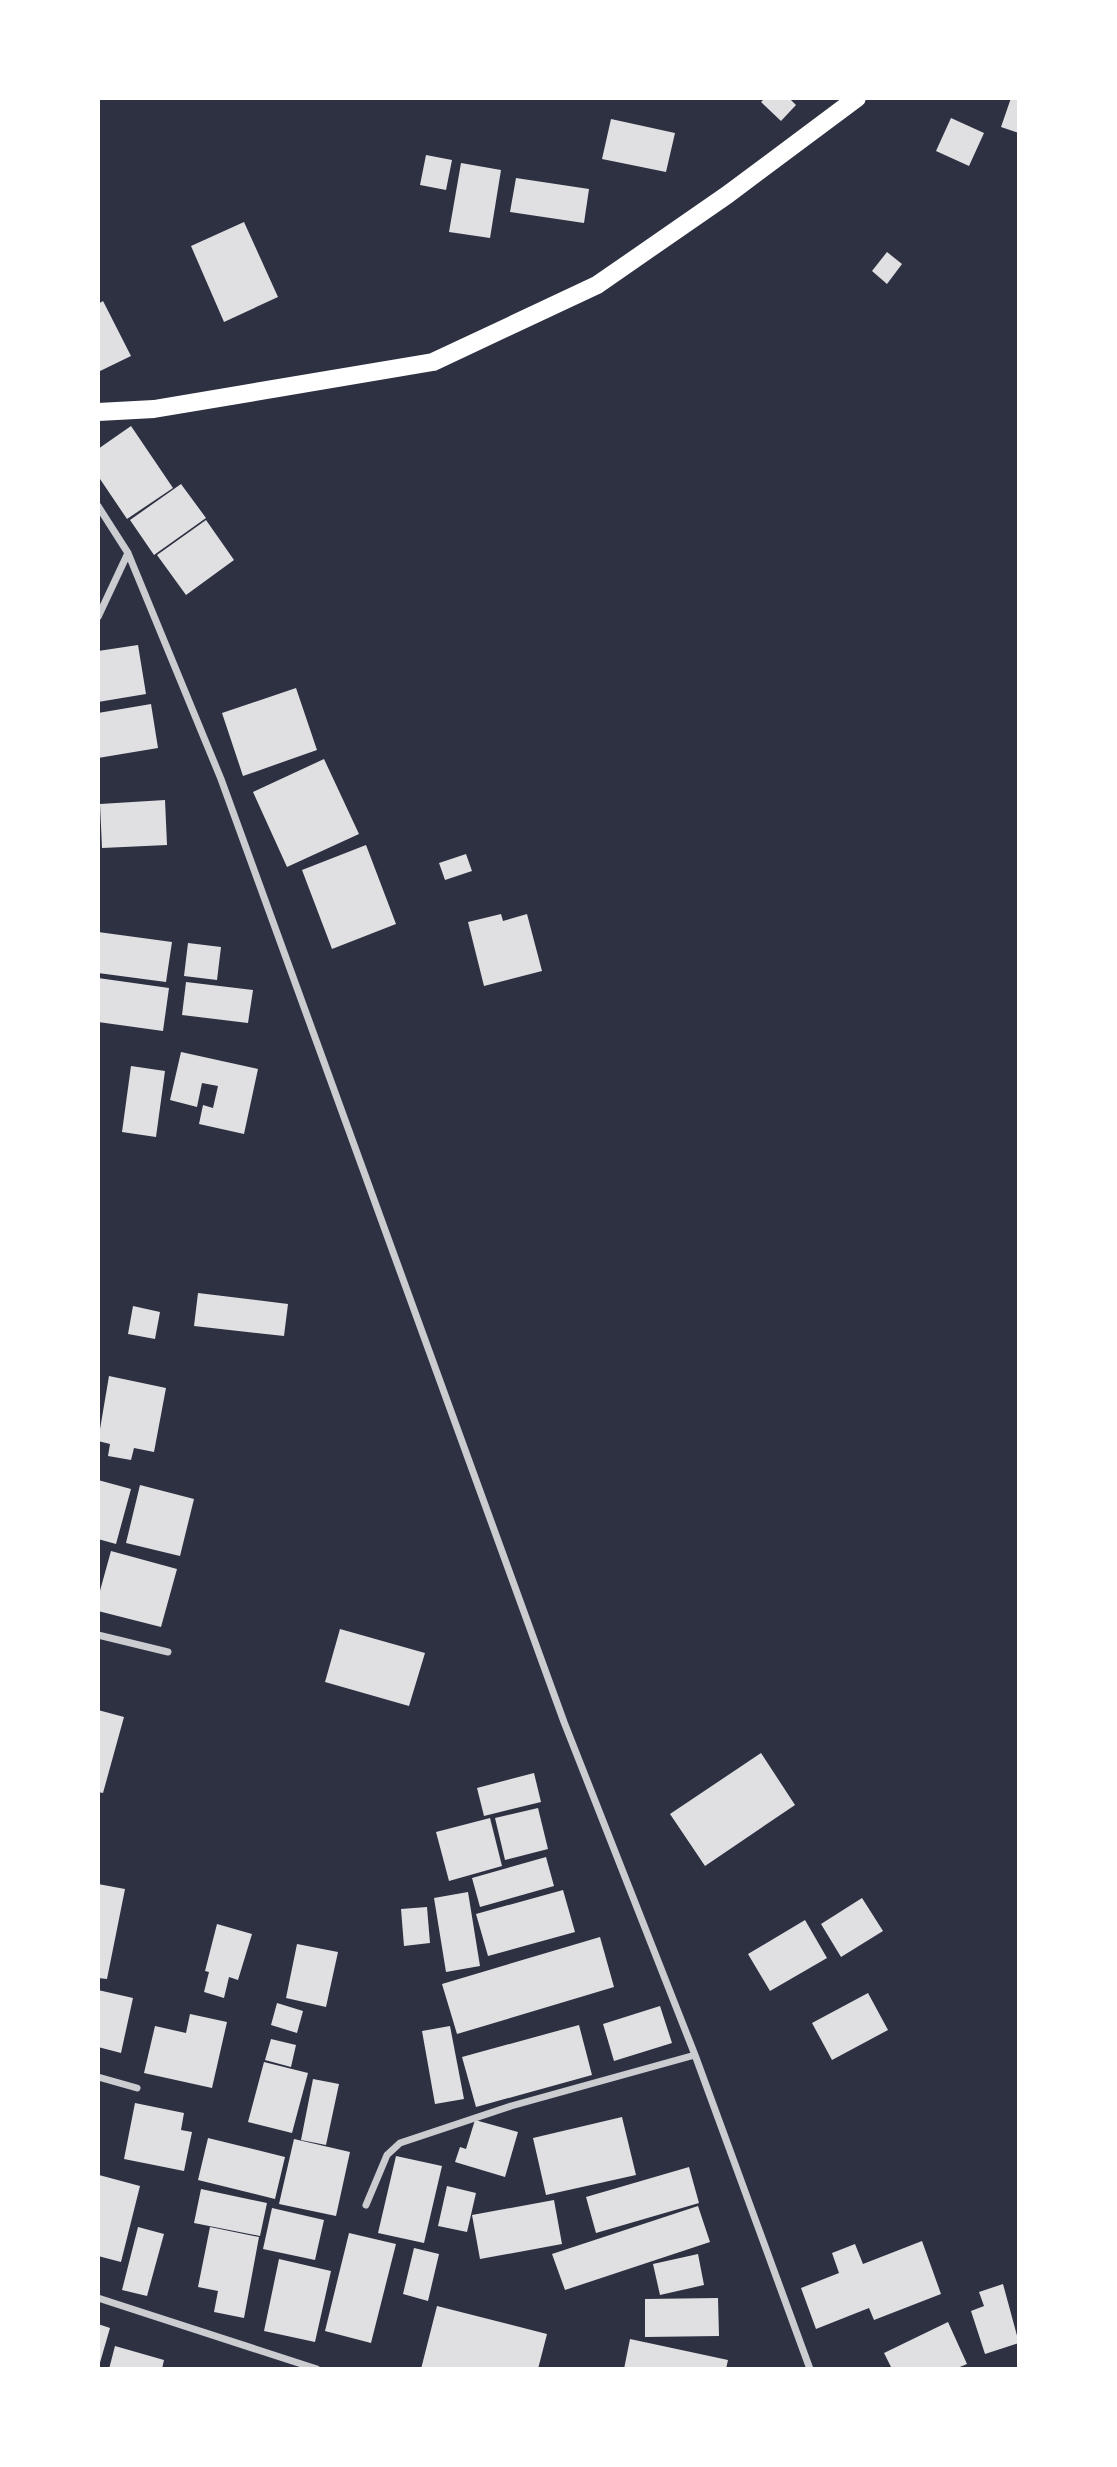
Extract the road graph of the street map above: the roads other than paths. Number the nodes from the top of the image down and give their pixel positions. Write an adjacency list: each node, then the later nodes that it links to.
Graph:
1 (857, 98): 2 (main road)
2 (98, 412)
3 (98, 506): 4 (street)
4 (128, 553): 5 (street); 8 (street)
5 (98, 617)
6 (98, 1635): 7 (street)
7 (168, 1651)
8 (695, 2055): 11 (street); 14 (street)
9 (98, 2077): 10 (street)
10 (137, 2088)
11 (366, 2205)
12 (98, 2298): 13 (street)
13 (317, 2369)
14 (810, 2369)

